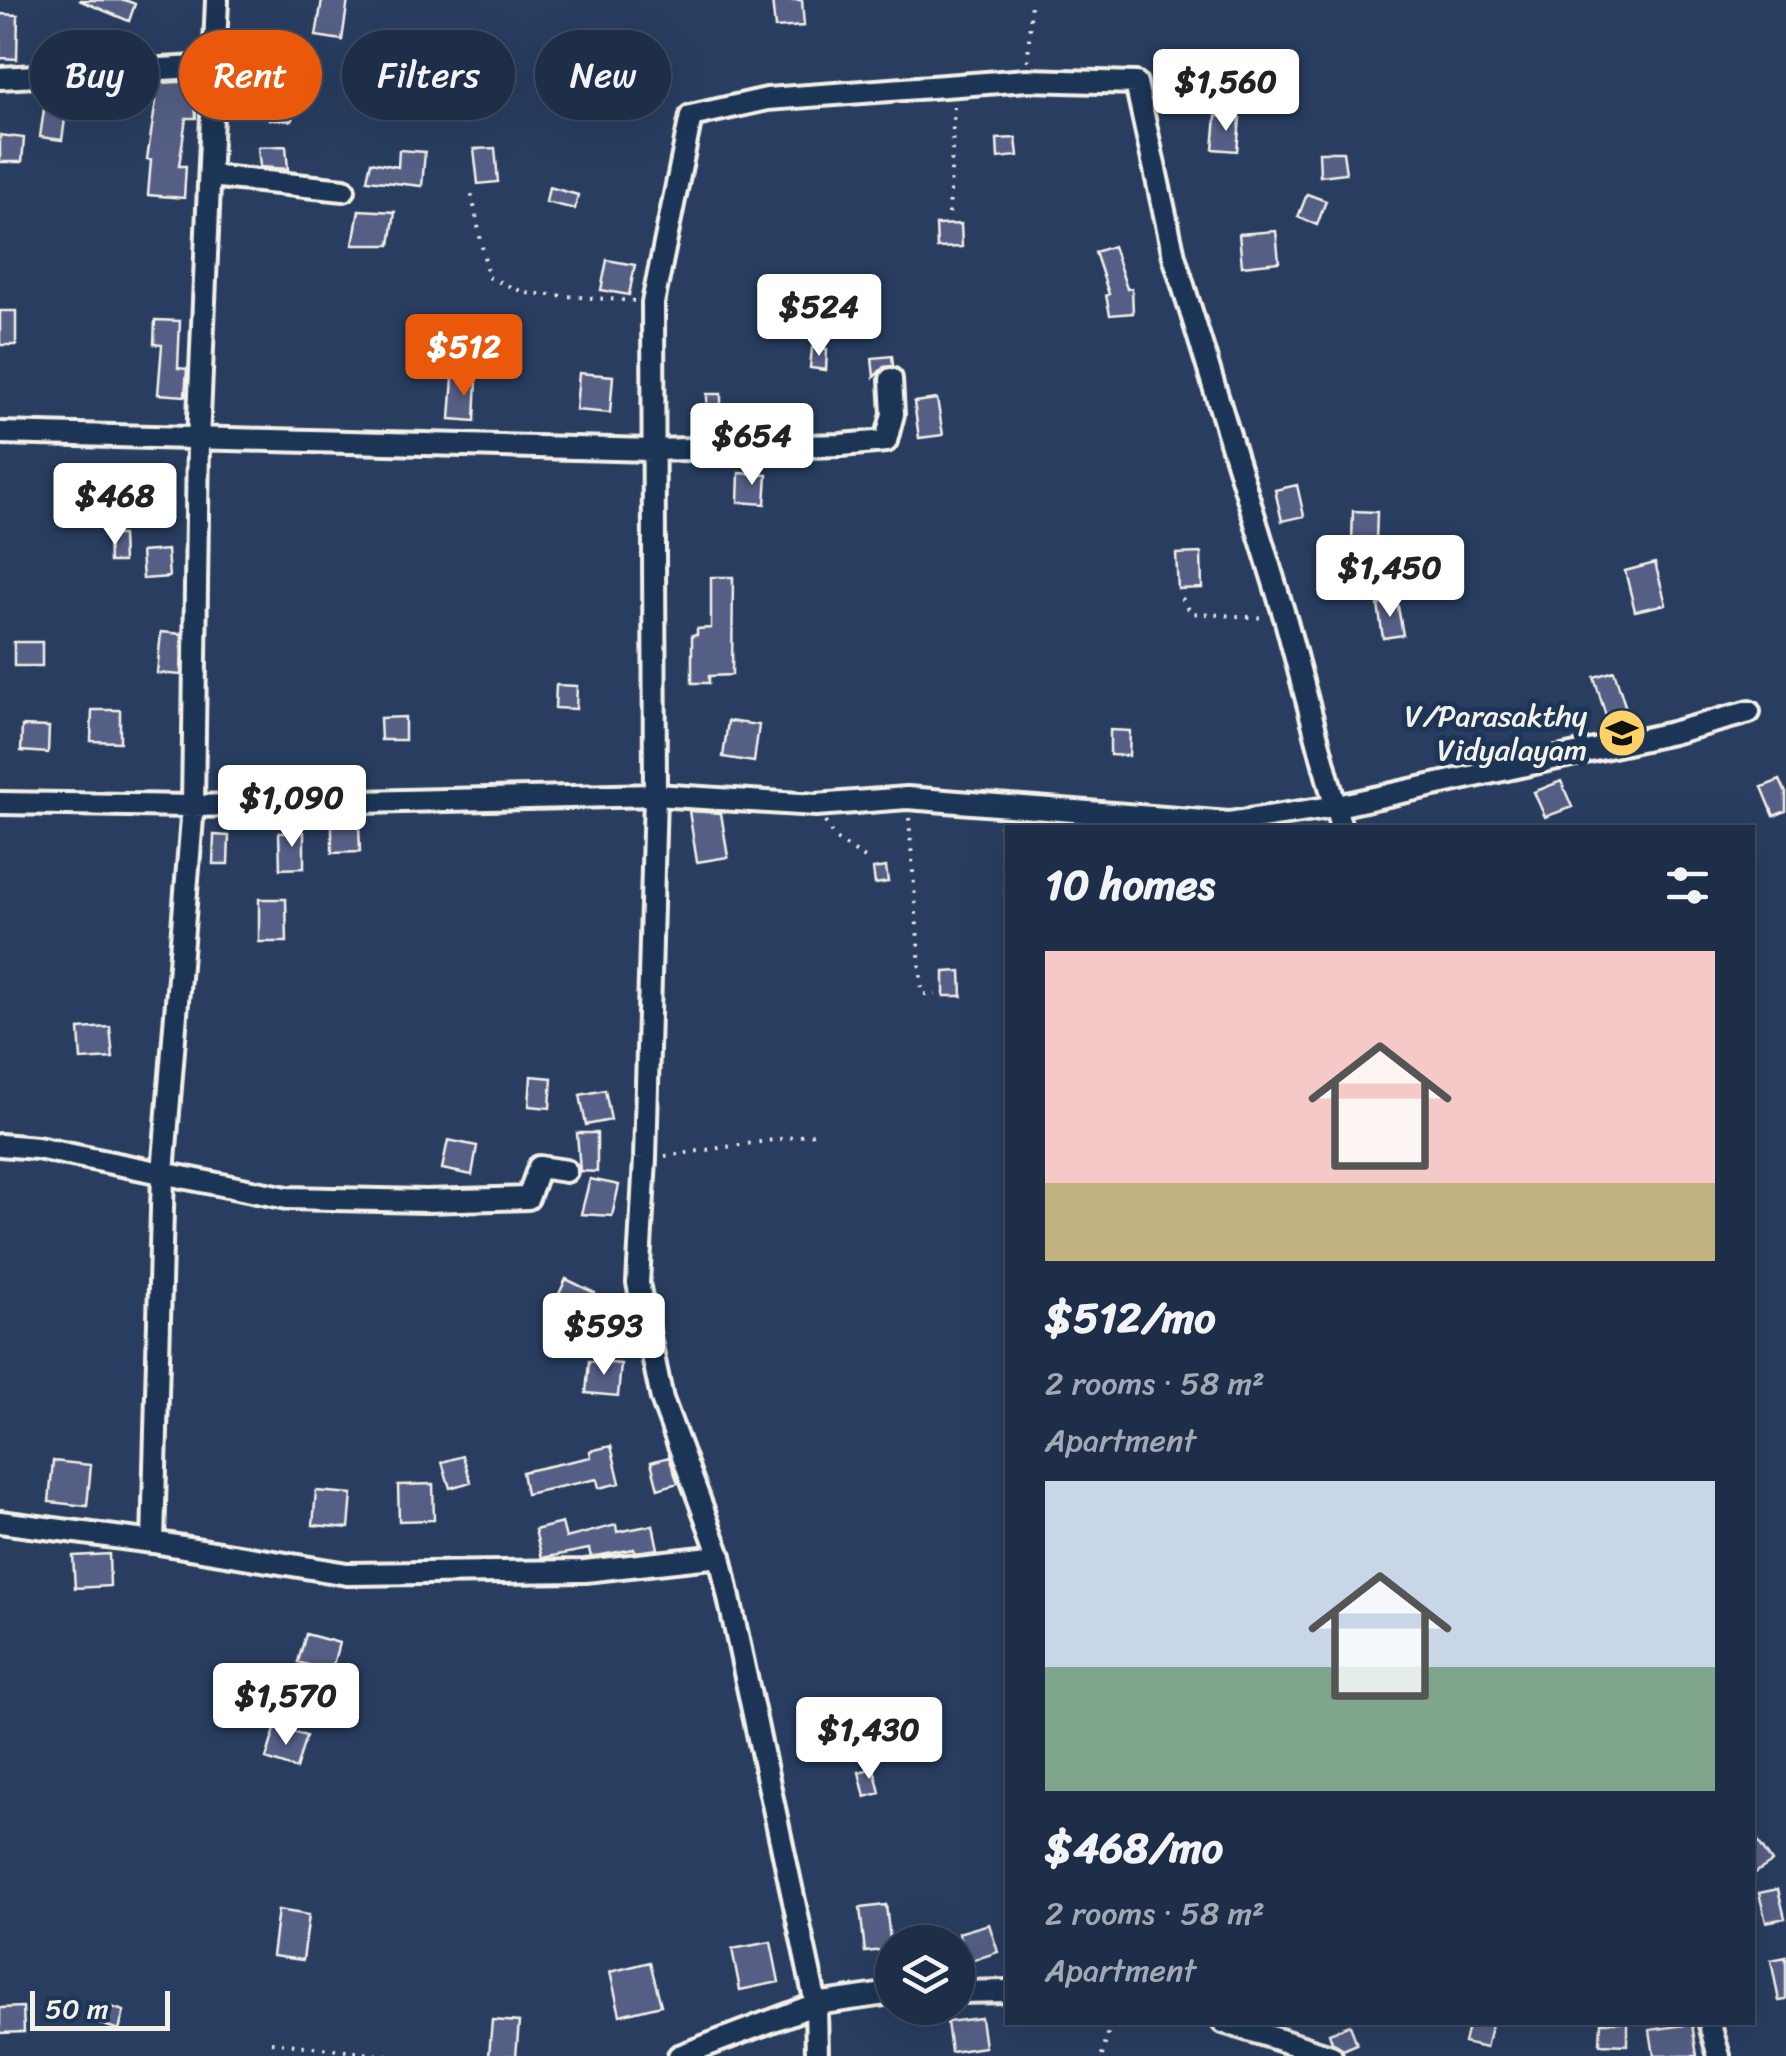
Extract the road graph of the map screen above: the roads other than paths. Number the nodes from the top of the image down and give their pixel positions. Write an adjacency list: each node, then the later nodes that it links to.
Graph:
1 (218, 0): 2 (street)
2 (216, 30)
3 (179, 68): 4 (street)
4 (0, 78)
5 (212, 120): 6 (street)
6 (210, 176): 7 (street); 10 (street)
7 (344, 190)
8 (891, 379): 11 (street)
9 (0, 433): 10 (street)
10 (198, 441): 11 (street); 15 (street)
11 (652, 450): 13 (street); 16 (street)
12 (1750, 712): 16 (street)
13 (655, 796): 15 (street); 16 (street); 22 (street)
14 (0, 804): 15 (street)
15 (192, 806): 19 (street)
16 (1337, 817)
17 (0, 1145): 19 (street)
18 (566, 1171): 19 (street)
19 (164, 1174): 21 (street)
20 (0, 1522): 21 (street)
21 (153, 1542): 22 (street)
22 (720, 1556): 26 (street)
23 (1005, 1991): 24 (street)
24 (975, 1992)
25 (875, 1996): 26 (street)
26 (816, 2004): 29 (street); 30 (street)
27 (1233, 2025): 31 (street)
28 (1709, 2025): 32 (street)
29 (679, 2056)
30 (817, 2056)
31 (1331, 2056)
32 (1719, 2056)

